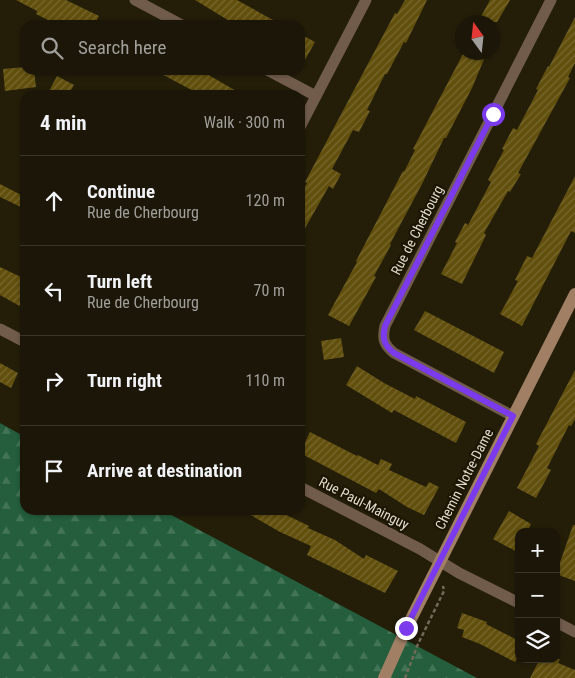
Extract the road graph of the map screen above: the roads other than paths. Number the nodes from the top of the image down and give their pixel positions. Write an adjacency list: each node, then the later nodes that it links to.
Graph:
1 (135, 0): 4 (street)
2 (366, 0): 8 (street)
3 (551, 0): 13 (street, Rue de Cherbourg)
4 (173, 20)
5 (276, 75): 7 (street)
6 (305, 90): 8 (street)
7 (305, 90)
8 (316, 96): 9 (street)
9 (305, 118)
10 (575, 294): 13 (street, Chemin Notre-Dame)
11 (0, 329): 12 (street)
12 (20, 339)
13 (513, 416): 15 (street, Chemin Notre-Dame)
14 (305, 490): 15 (street, Rue Paul-Mainguy)
15 (440, 561): 16 (street, Rue Paul-Mainguy); 19 (street, Chemin Notre-Dame)
16 (515, 601)
17 (560, 624): 18 (street)
18 (575, 632)
19 (384, 678)

